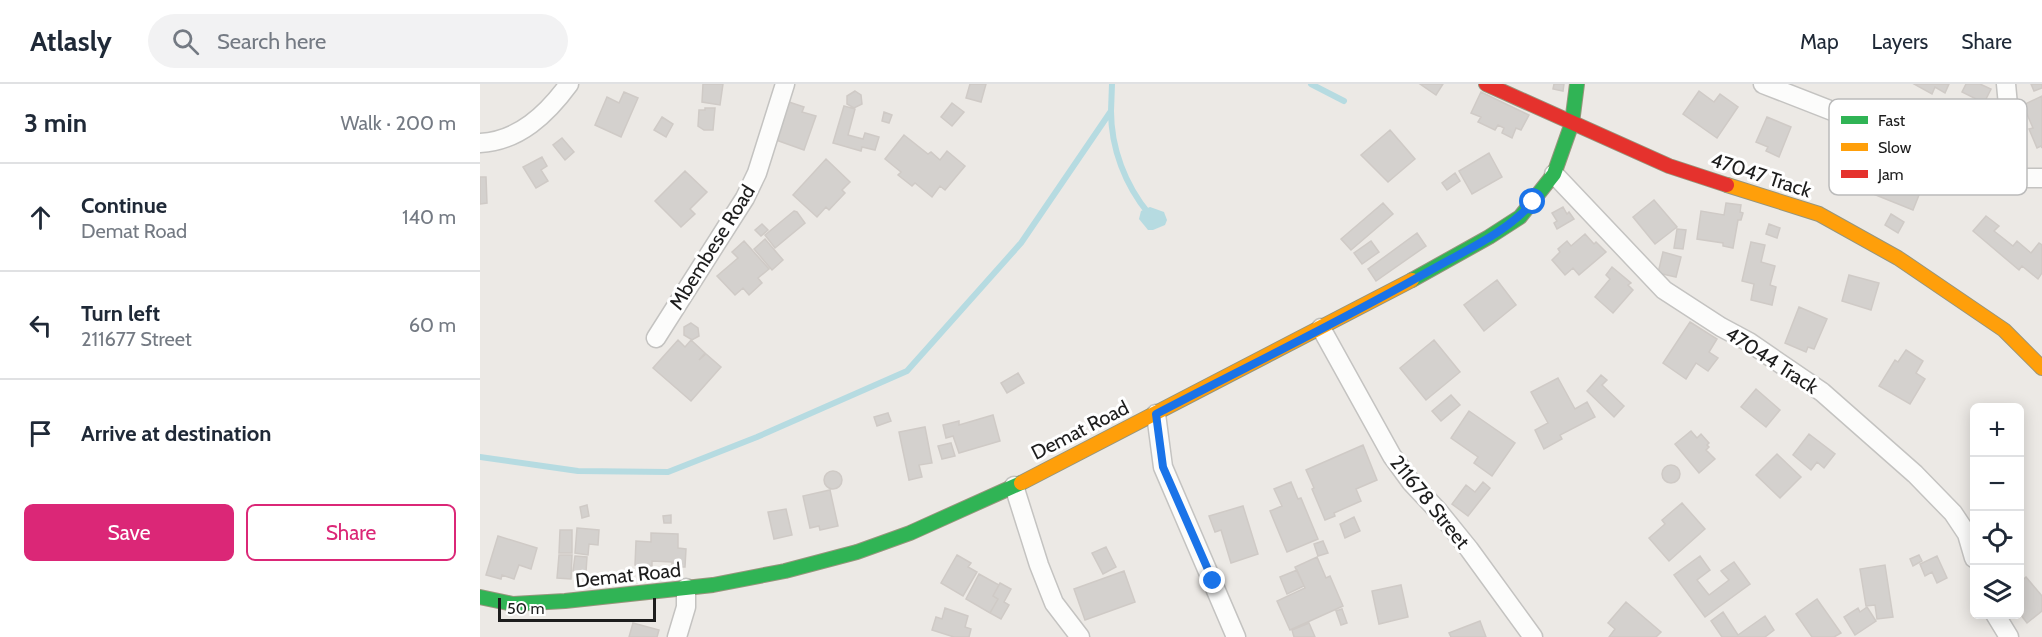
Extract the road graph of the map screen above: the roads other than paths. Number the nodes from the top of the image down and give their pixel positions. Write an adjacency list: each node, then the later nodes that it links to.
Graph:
1 (569, 84): 10 (street)
2 (785, 84): 13 (street, Mbembese Road)
3 (1486, 84): 9 (street, 47047 Track)
4 (1577, 84): 9 (street, Demat Road)
5 (1763, 84): 8 (street)
6 (2006, 84): 7 (street)
7 (2007, 99)
8 (1829, 110)
9 (1572, 123): 11 (street, Demat Road); 14 (street, 47047 Track)
10 (480, 143)
11 (1554, 174): 12 (street, Demat Road); 17 (street, 47044 Track)
12 (1321, 328): 15 (street, Demat Road); 24 (street, 211678 Street)
13 (656, 338)
14 (2042, 368)
15 (1156, 414): 16 (street, Demat Road); 23 (street)
16 (1014, 486): 18 (street, Demat Road); 22 (street)
17 (1970, 544)
18 (686, 588): 19 (street, Demat Road); 21 (street)
19 (480, 597)
20 (1998, 619): 25 (street)
21 (677, 637)
22 (1080, 637)
23 (1236, 637)
24 (1533, 637)
25 (2009, 637)

